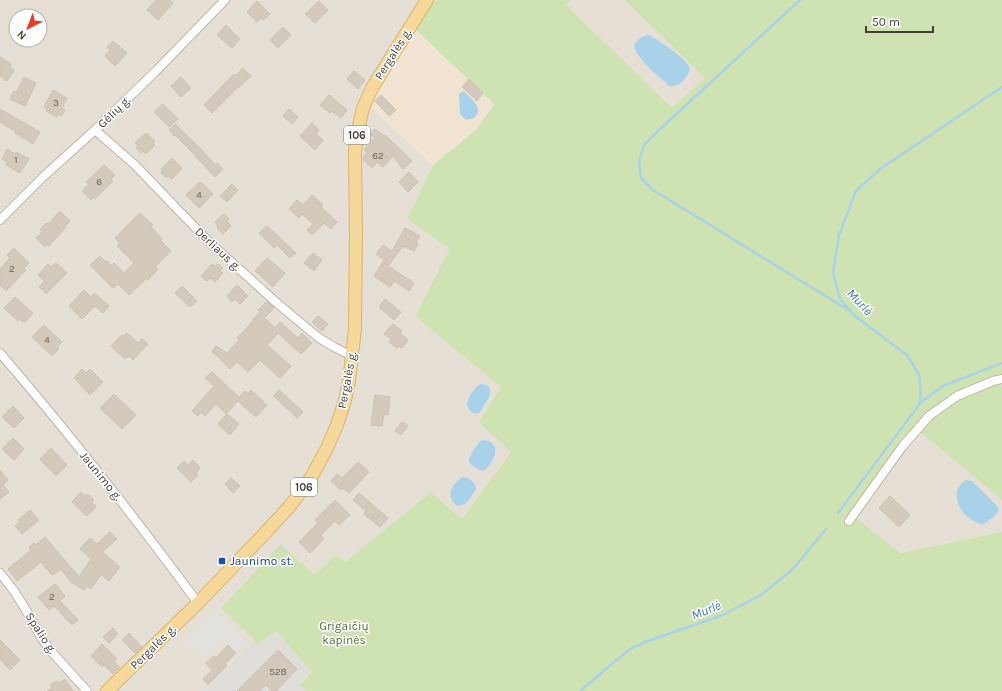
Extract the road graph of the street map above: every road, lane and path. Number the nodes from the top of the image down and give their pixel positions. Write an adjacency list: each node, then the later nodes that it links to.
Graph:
1 (225, 0): 3 (street, Gėlių g.)
2 (426, 1): 6 (main road, Pergalės g. / 106)
3 (95, 130): 4 (street, Gėlių g.); 6 (street, Derliaus g.)
4 (0, 220)
5 (0, 353): 10 (street, Jaunimo g.)
6 (352, 356): 10 (main road, Pergalės g. / 106)
7 (1002, 379): 8 (street)
8 (849, 521)
9 (0, 573): 11 (street, Spalio g.)
10 (198, 603): 12 (main road, Pergalės g. / 106)
11 (87, 691)
12 (107, 691)

